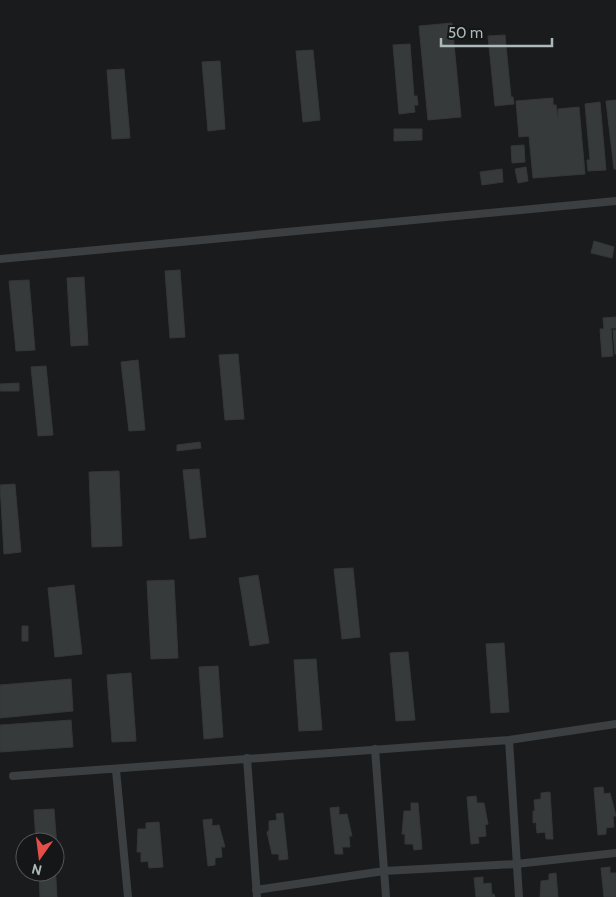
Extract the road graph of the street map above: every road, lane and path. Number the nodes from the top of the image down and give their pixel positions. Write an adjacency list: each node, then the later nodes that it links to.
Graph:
1 (616, 201): 2 (lane)
2 (0, 259)
3 (616, 724): 4 (lane)
4 (509, 740): 5 (lane); 10 (lane)
5 (375, 749): 6 (lane); 11 (lane)
6 (247, 758): 7 (lane); 12 (lane)
7 (116, 770): 8 (lane); 13 (lane)
8 (13, 776)
9 (616, 854): 10 (lane)
10 (516, 864): 11 (lane); 15 (lane)
11 (384, 871): 12 (lane); 14 (lane)
12 (257, 893)
13 (128, 897)
14 (386, 897)
15 (518, 897)

